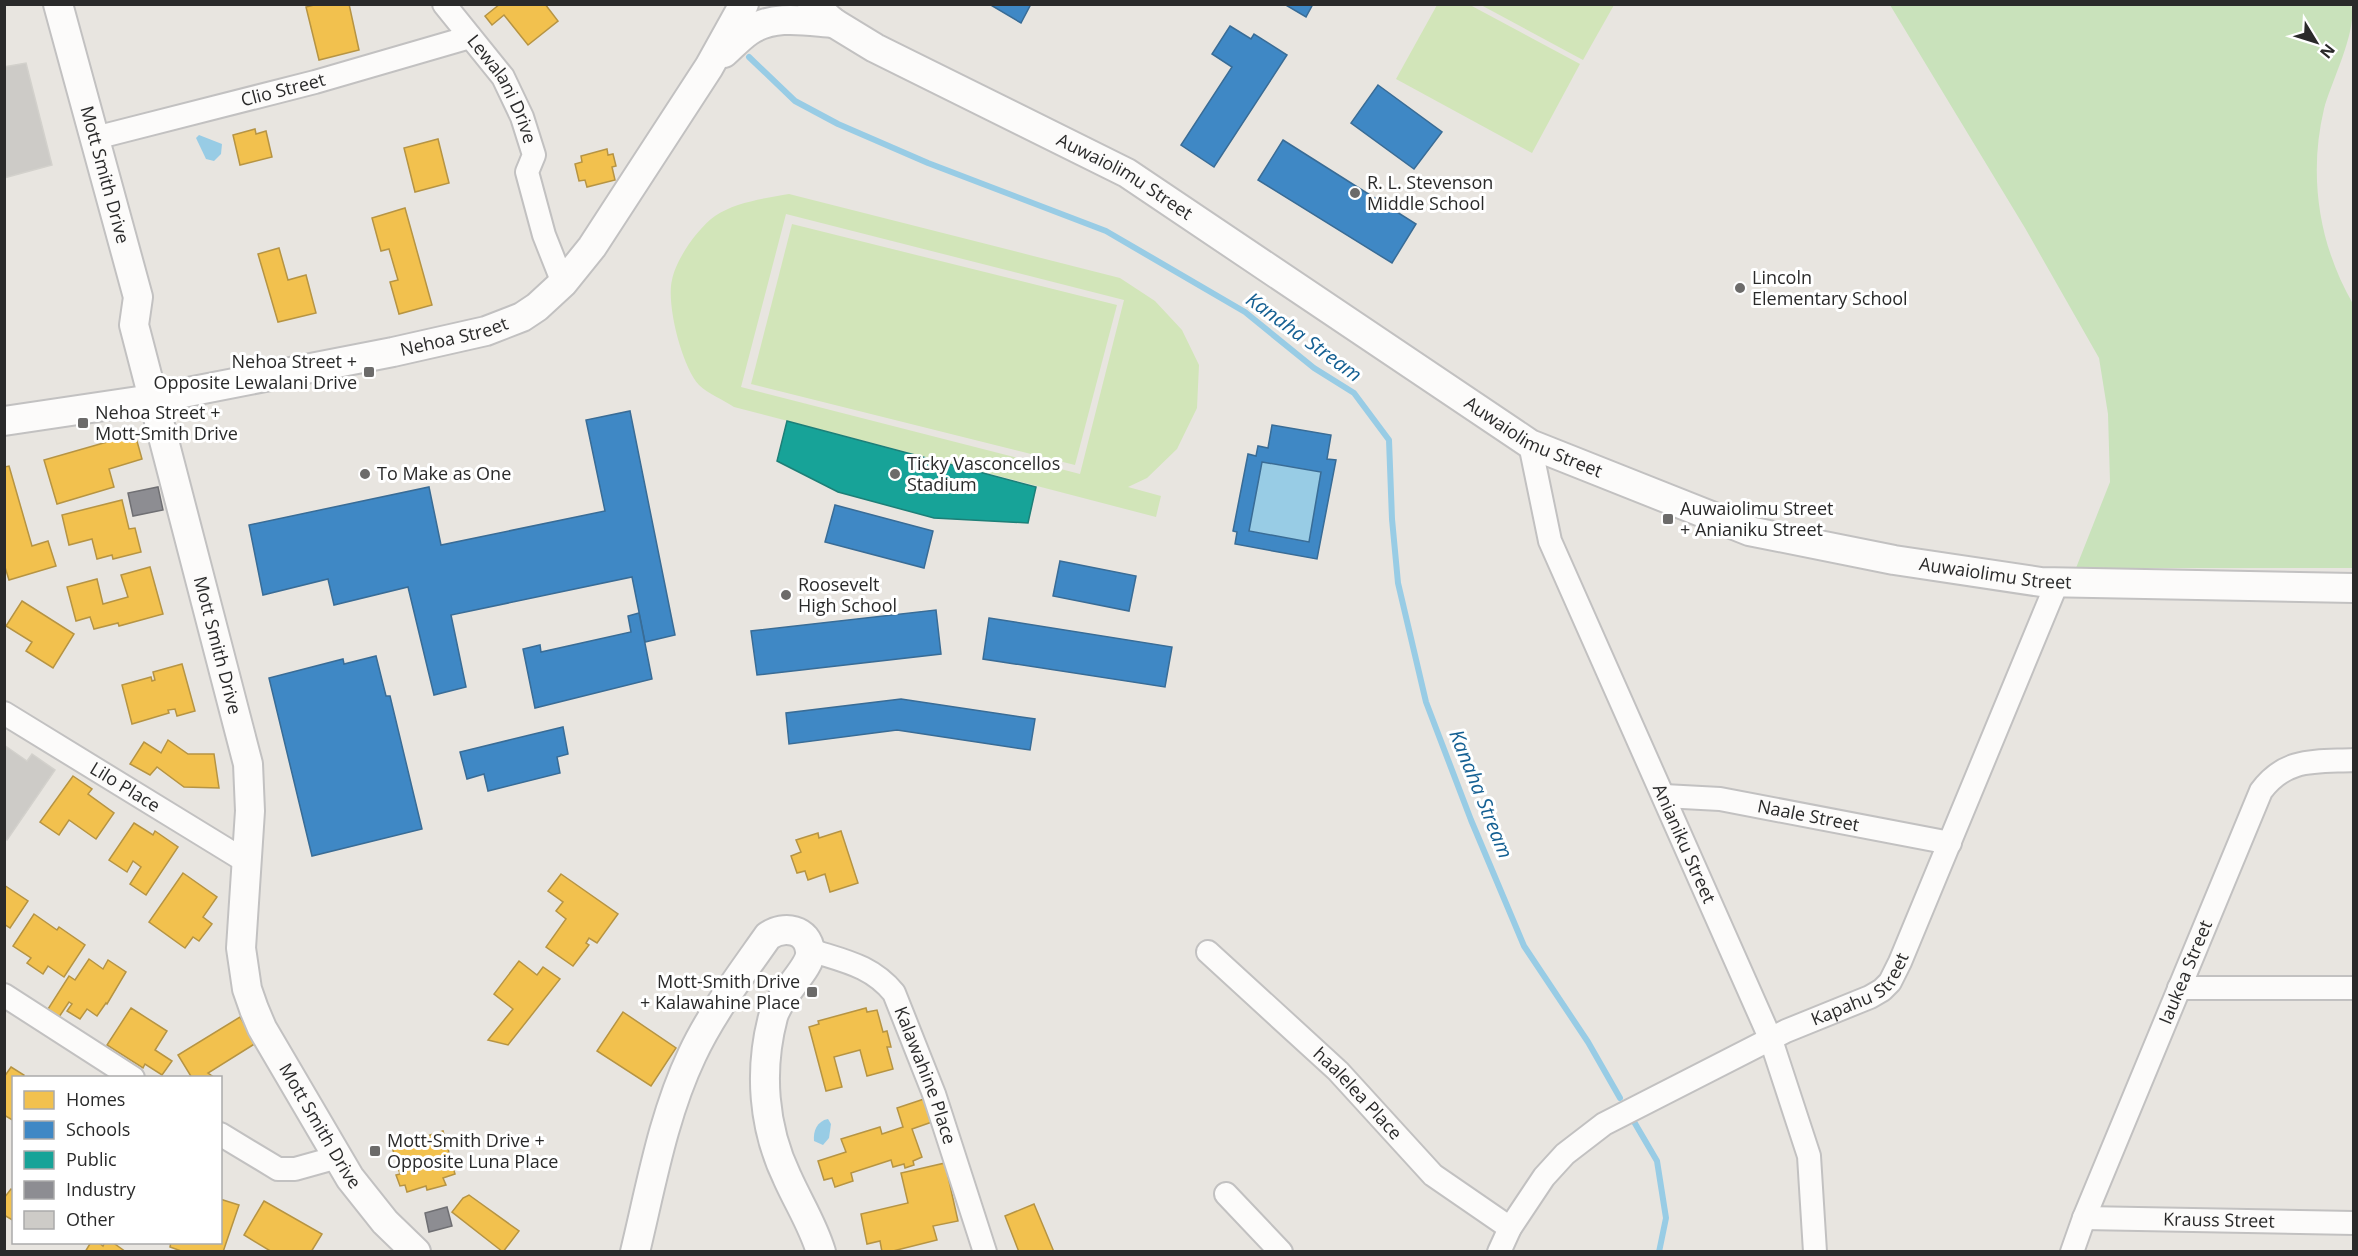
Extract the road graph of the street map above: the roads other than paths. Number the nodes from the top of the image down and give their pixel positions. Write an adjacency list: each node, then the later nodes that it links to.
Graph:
1 (58, 4): 8 (street, Mott Smith Drive)
2 (444, 4): 6 (street, Lewalani Drive)
3 (744, 4): 7 (street, Nehoa Street)
4 (812, 4): 5 (street, Auwaiolimu Street)
5 (834, 23): 7 (street); 12 (street, Auwaiolimu Street)
6 (470, 36): 8 (street, Clio Street); 9 (street, Lewalani Drive)
7 (709, 67): 9 (street, Nehoa Street)
8 (95, 138): 10 (street, Mott Smith Drive)
9 (563, 284): 10 (street, Nehoa Street)
10 (152, 399): 11 (street, Nehoa Street); 19 (street, Mott Smith Drive)
11 (4, 421)
12 (1530, 444): 13 (street, Auwaiolimu Street); 17 (street, Anianiku Street)
13 (2057, 583): 14 (street, Auwaiolimu Street); 18 (street, Kapahu Street)
14 (2354, 588)
15 (4, 713): 19 (street, Lilo Place)
16 (2354, 760): 22 (street, Iaukea Street)
17 (1664, 796): 18 (street, Naale Street); 25 (street, Anianiku Street)
18 (1950, 843): 25 (street, Kapahu Street)
19 (247, 862): 28 (street, Mott Smith Drive)
20 (810, 950): 34 (street); 35 (street); 36 (street, Kalawahine Place)
21 (1208, 952): 32 (street, haalelea Place)
22 (2179, 988): 23 (street); 30 (street, Iaukea Street)
23 (2354, 988)
24 (4, 995): 26 (street)
25 (1772, 1040): 32 (street, Kapahu Street); 39 (street, Anianiku Street)
26 (131, 1076)
27 (222, 1135): 28 (street)
28 (338, 1157): 33 (street, Mott Smith Drive)
29 (1226, 1194): 37 (street)
30 (2084, 1218): 31 (street, Krauss Street); 40 (street, Iaukea Street)
31 (2354, 1223)
32 (1510, 1228): 38 (street, Kapahu Street)
33 (416, 1251)
34 (635, 1251)
35 (821, 1251)
36 (985, 1251)
37 (1281, 1251)
38 (1500, 1251)
39 (1815, 1251)
40 (2072, 1251)

